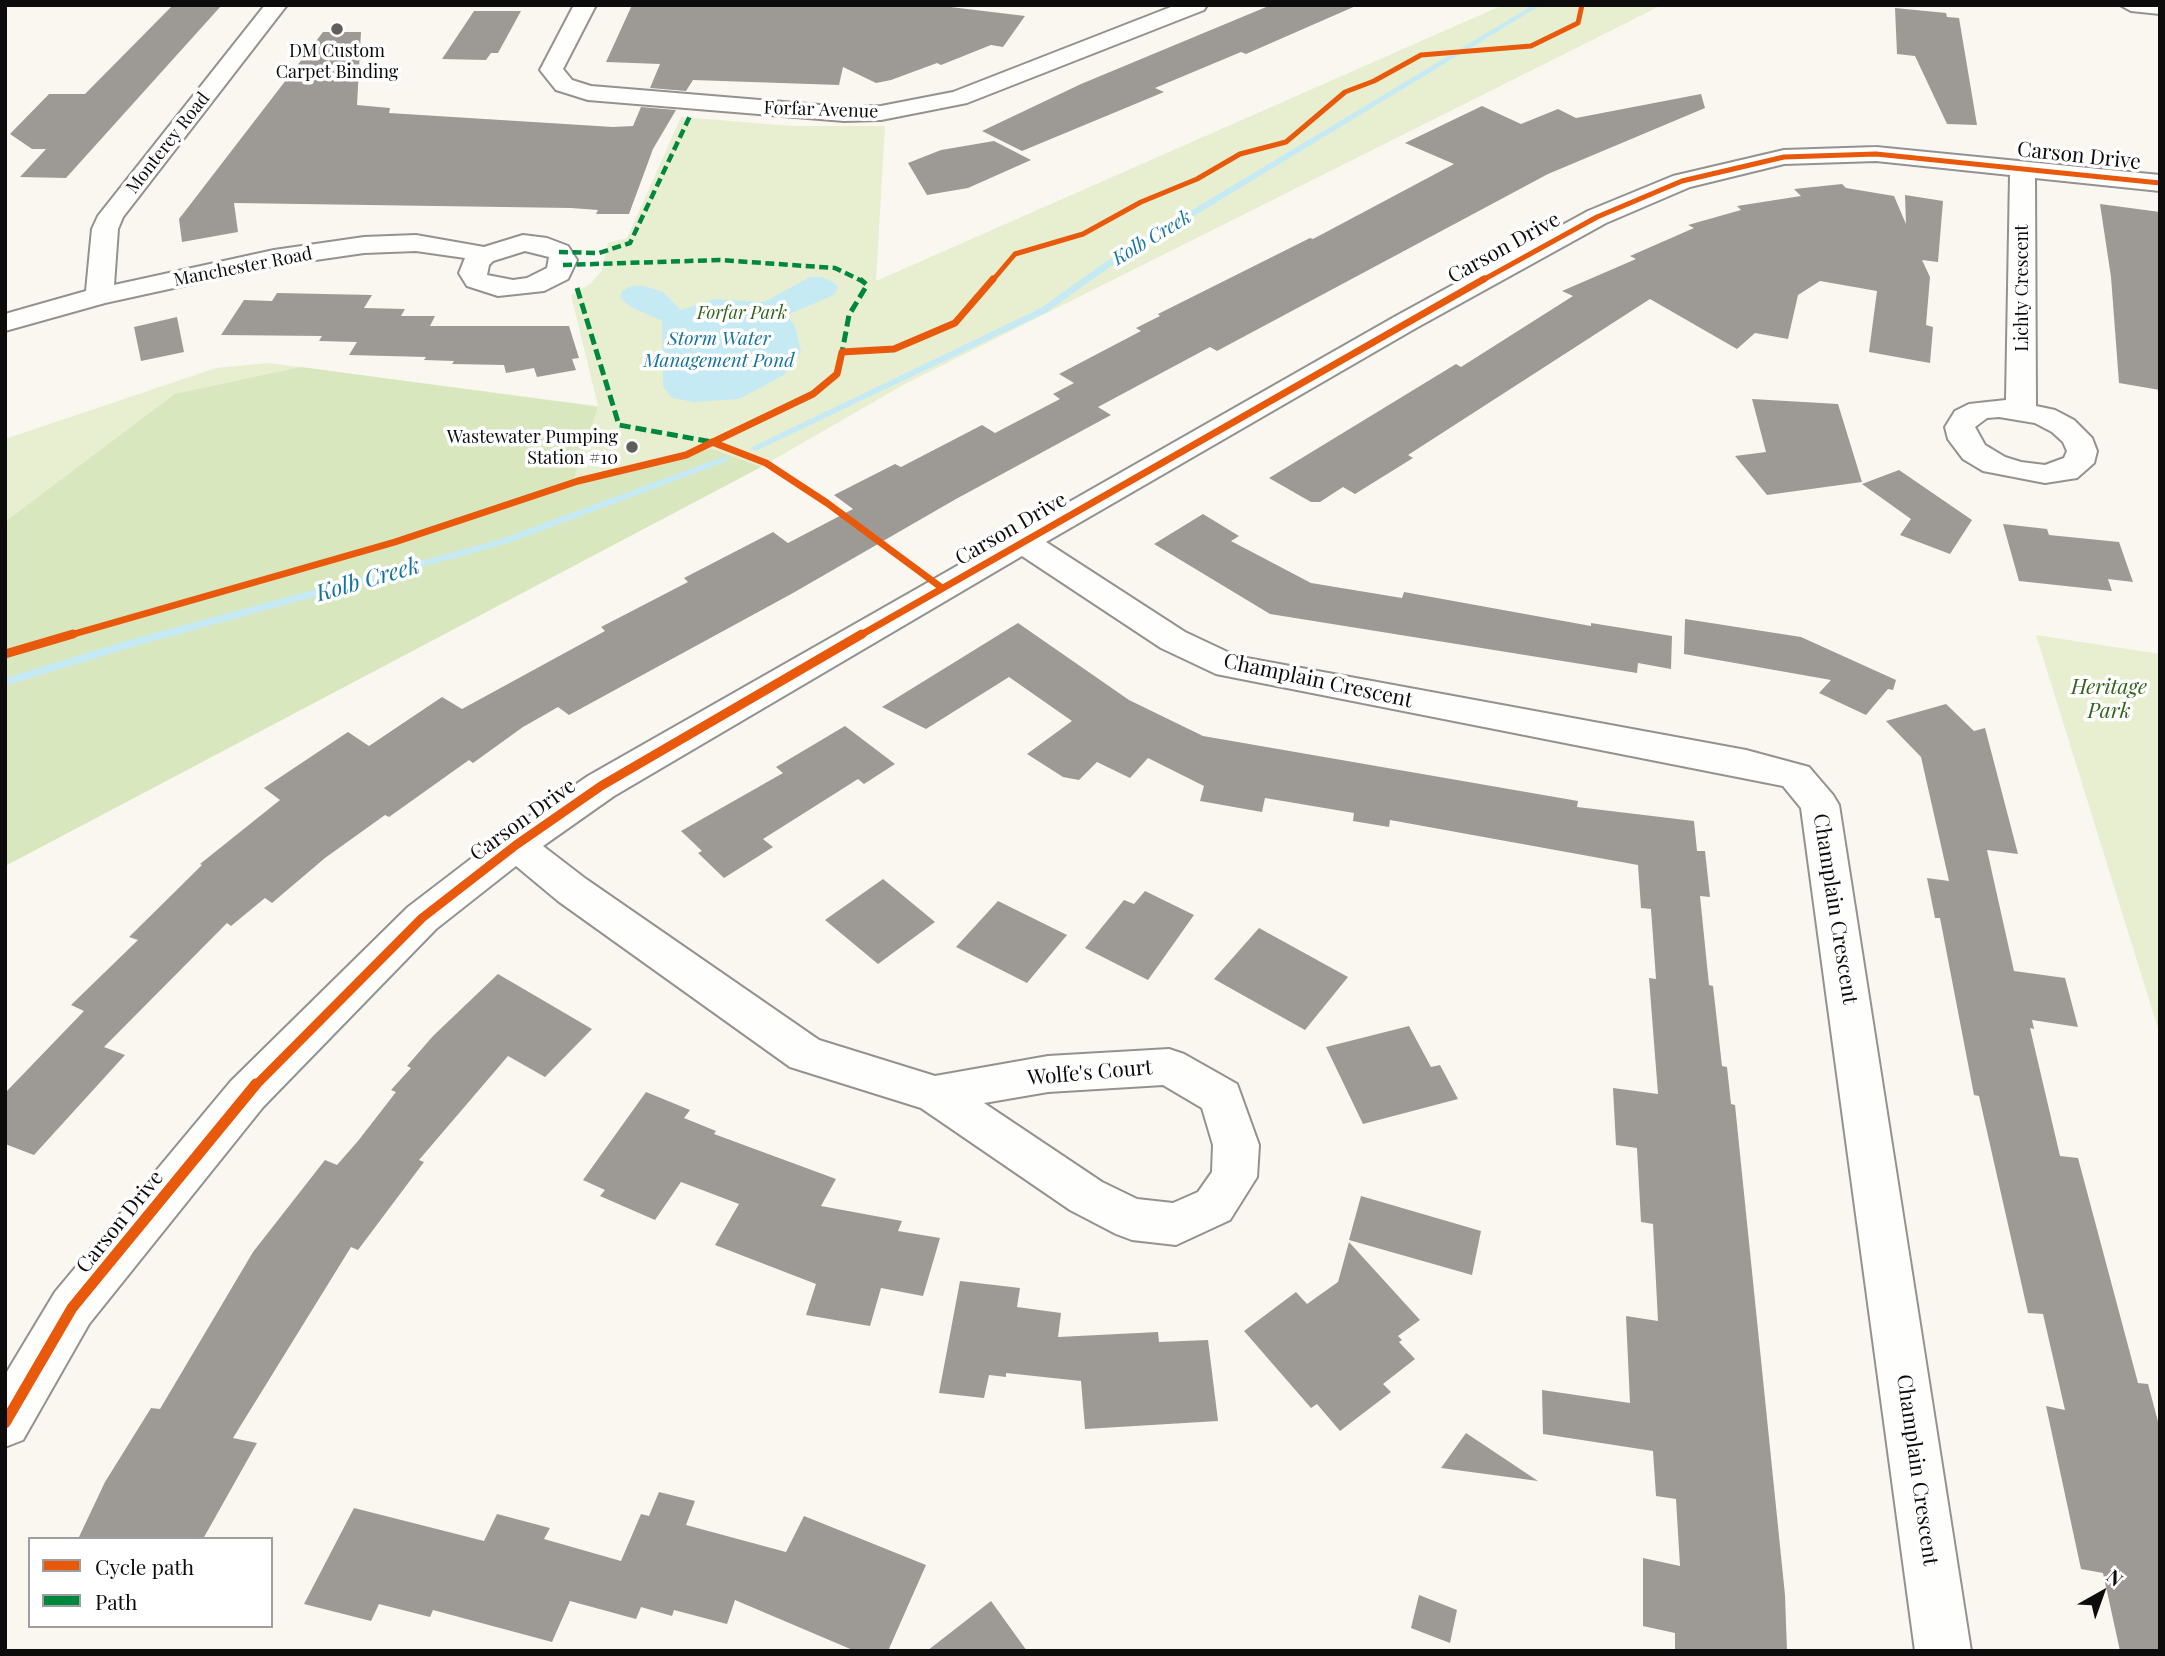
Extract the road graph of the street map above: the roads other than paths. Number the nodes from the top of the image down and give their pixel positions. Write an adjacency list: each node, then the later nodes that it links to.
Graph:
1 (276, 5): 9 (street, Monterey Road)
2 (585, 5): 3 (street, Forfar Avenue)
3 (1196, 5)
4 (2131, 5): 5 (street)
5 (2160, 8)
6 (2023, 167): 7 (street, Carson Drive); 11 (street, Lichty Crescent); 12 (street, Carson Drive)
7 (2160, 183)
8 (484, 255): 9 (street, Manchester Road)
9 (99, 296): 10 (street, Manchester Road)
10 (5, 323)
11 (2021, 410)
12 (1024, 542): 13 (street, Carson Drive); 16 (street, Champlain Crescent)
13 (516, 845): 14 (street, Wolfe's Court); 15 (street, Carson Drive)
14 (935, 1094): 14 (street, Wolfe's Court)
15 (5, 1423)
16 (1943, 1651)

